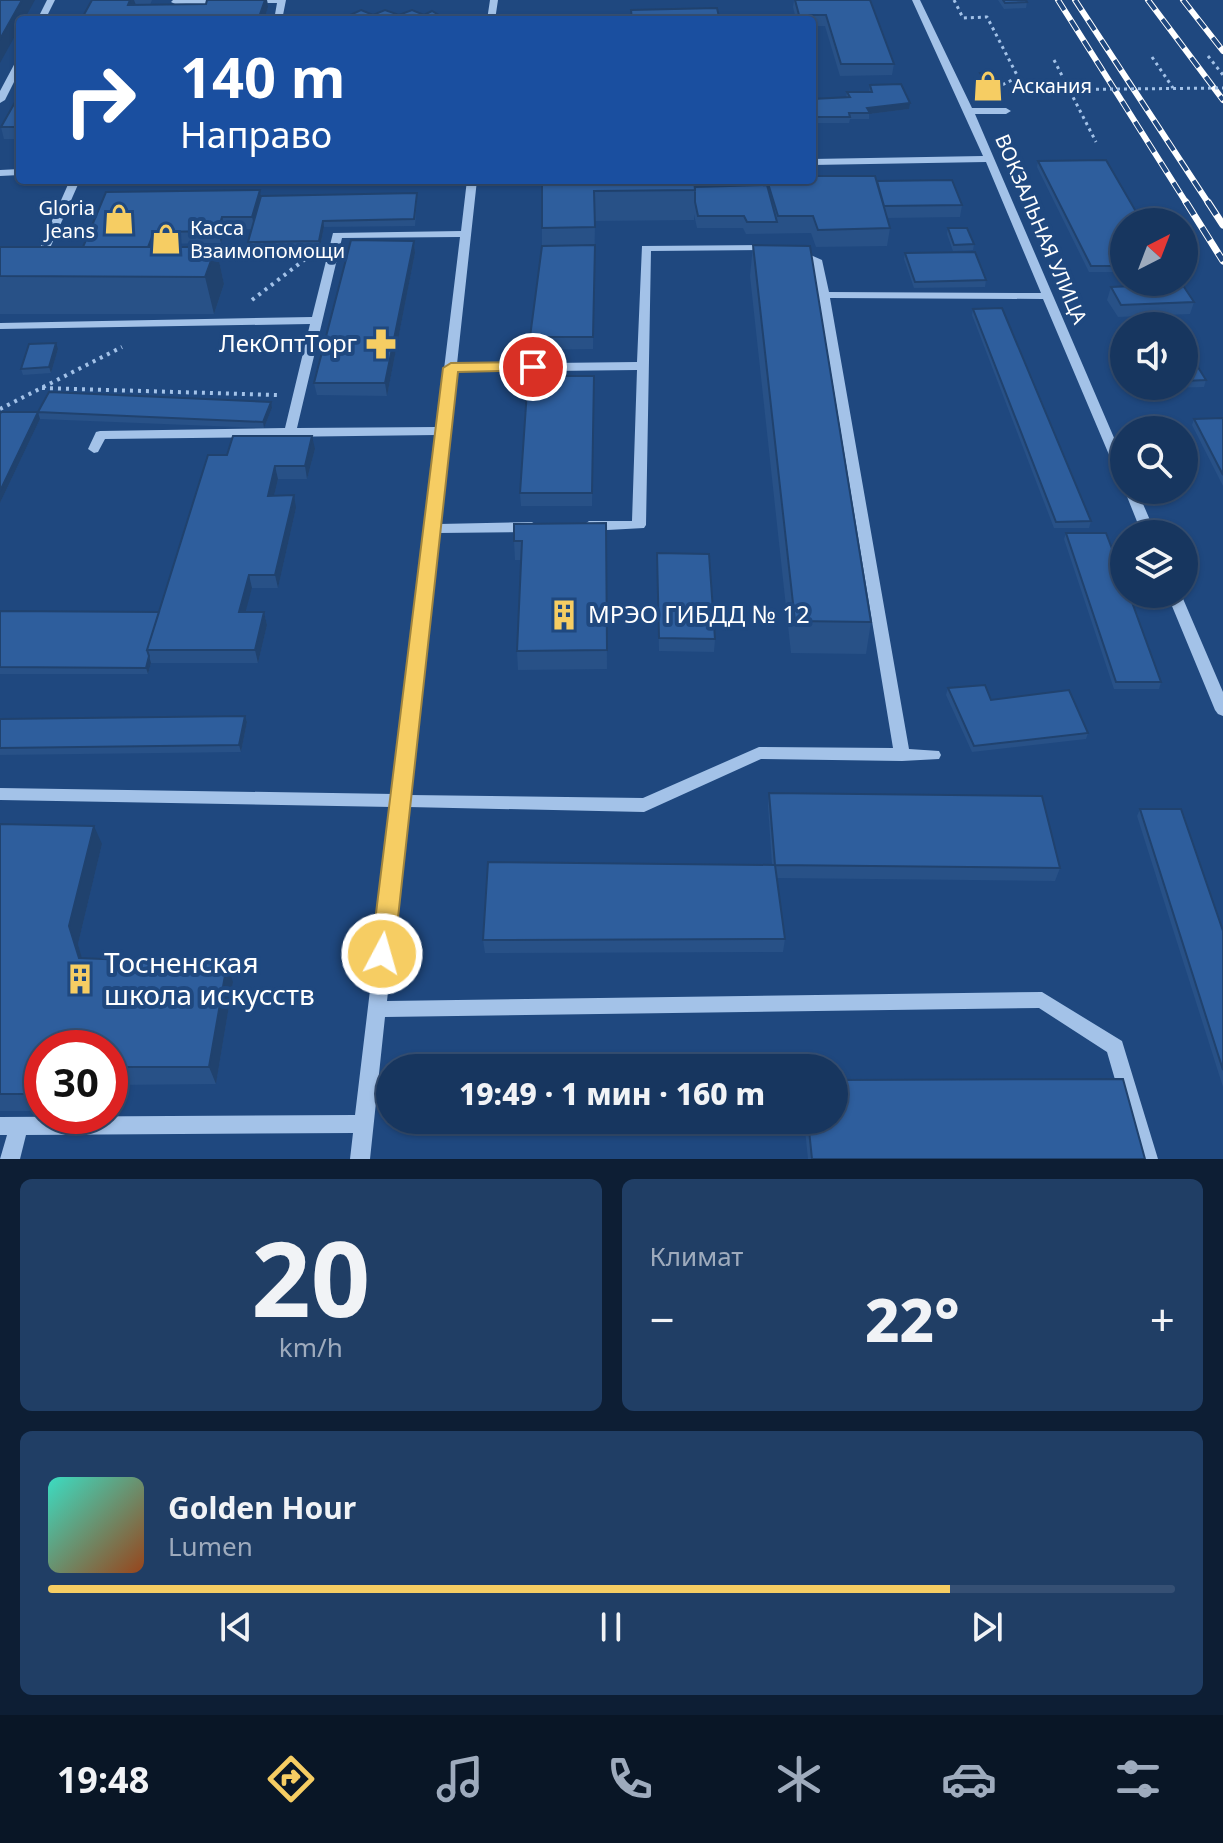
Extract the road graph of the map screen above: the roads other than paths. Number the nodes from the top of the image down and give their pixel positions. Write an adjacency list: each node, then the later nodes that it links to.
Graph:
1 (916, 0): 6 (street, ВОКЗАЛЬНАЯ УЛИЦА)
2 (175, 2): 3 (street)
3 (279, 16)
4 (16, 69): 5 (street)
5 (0, 100)
6 (969, 111): 7 (street); 8 (street, ВОКЗАЛЬНАЯ УЛИЦА)
7 (1006, 111)
8 (990, 159): 9 (street); 15 (street, ВОКЗАЛЬНАЯ УЛИЦА)
9 (816, 162)
10 (73, 184): 13 (street)
11 (472, 184): 12 (street)
12 (466, 234): 17 (street); 20 (street)
13 (0, 263)
14 (824, 295): 15 (street); 19 (street); 30 (street)
15 (1048, 296): 23 (street, ВОКЗАЛЬНАЯ УЛИЦА)
16 (11, 314): 18 (street)
17 (316, 320): 18 (street); 22 (street)
18 (2, 326)
19 (643, 366): 20 (street); 25 (street)
20 (451, 368): 21 (street)
21 (444, 431): 22 (street); 27 (street)
22 (290, 432): 24 (street)
23 (1110, 443)
24 (94, 449)
25 (575, 526)
26 (544, 527): 27 (street)
27 (432, 529): 33 (street)
28 (1180, 608): 29 (street)
29 (1223, 710)
30 (902, 755): 31 (street); 33 (street)
31 (933, 755)
32 (0, 794): 33 (street)
33 (401, 802): 34 (street)
34 (377, 1009): 35 (street); 39 (street)
35 (364, 1124): 36 (street); 38 (street)
36 (10, 1126): 37 (street)
37 (10, 1159)
38 (360, 1159)
39 (1148, 1159)

